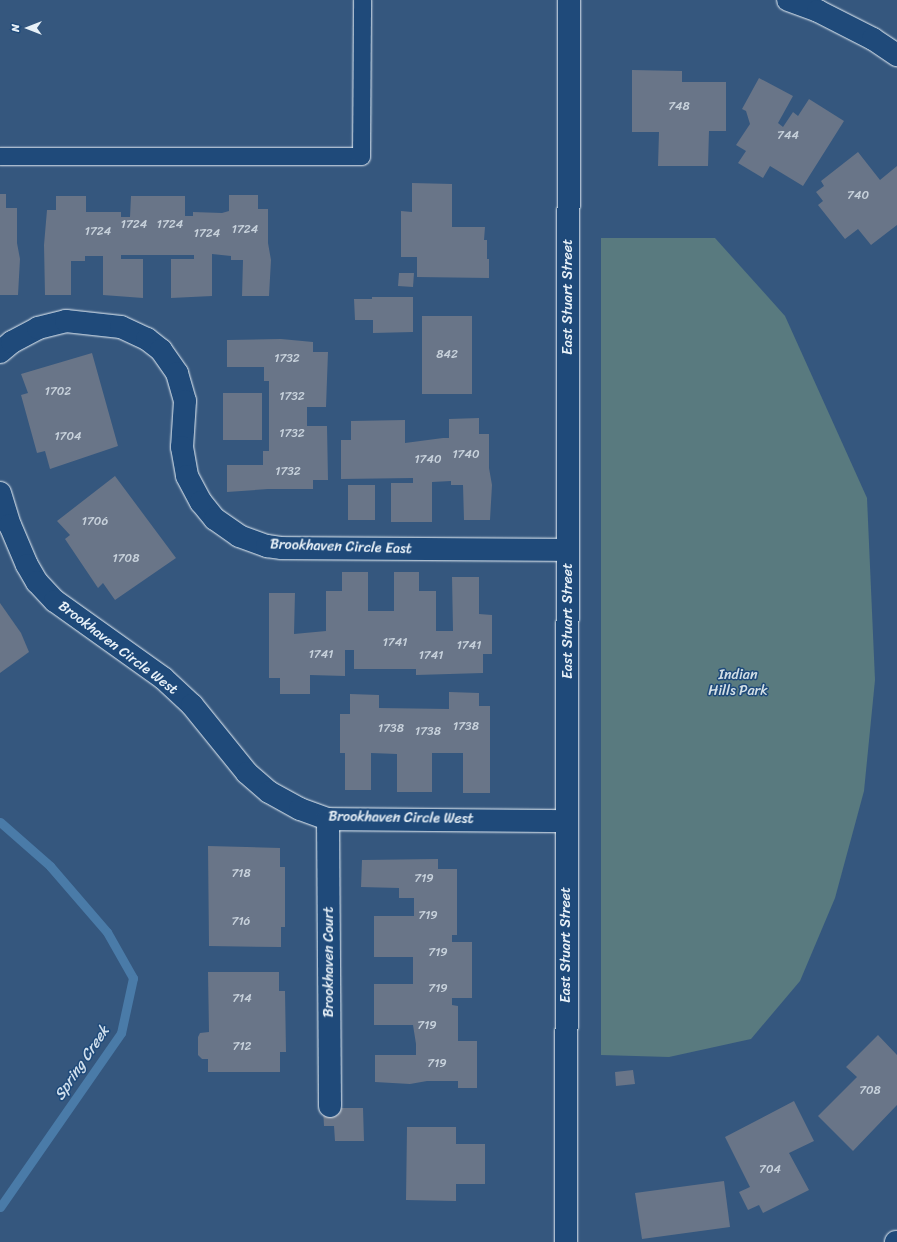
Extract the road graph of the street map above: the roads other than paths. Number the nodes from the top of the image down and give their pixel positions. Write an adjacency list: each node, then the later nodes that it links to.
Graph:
1 (362, 0): 5 (lane)
2 (569, 0): 8 (street, East Stuart Street)
3 (788, 0): 4 (street)
4 (897, 55)
5 (0, 156)
6 (4, 344): 8 (street, Brookhaven Circle East)
7 (0, 493): 9 (street, Brookhaven Circle West)
8 (568, 550): 10 (street, East Stuart Street)
9 (328, 819): 10 (street, Brookhaven Circle West); 11 (street, Brookhaven Court)
10 (566, 820): 12 (street, East Stuart Street)
11 (330, 1106)
12 (566, 1242)

